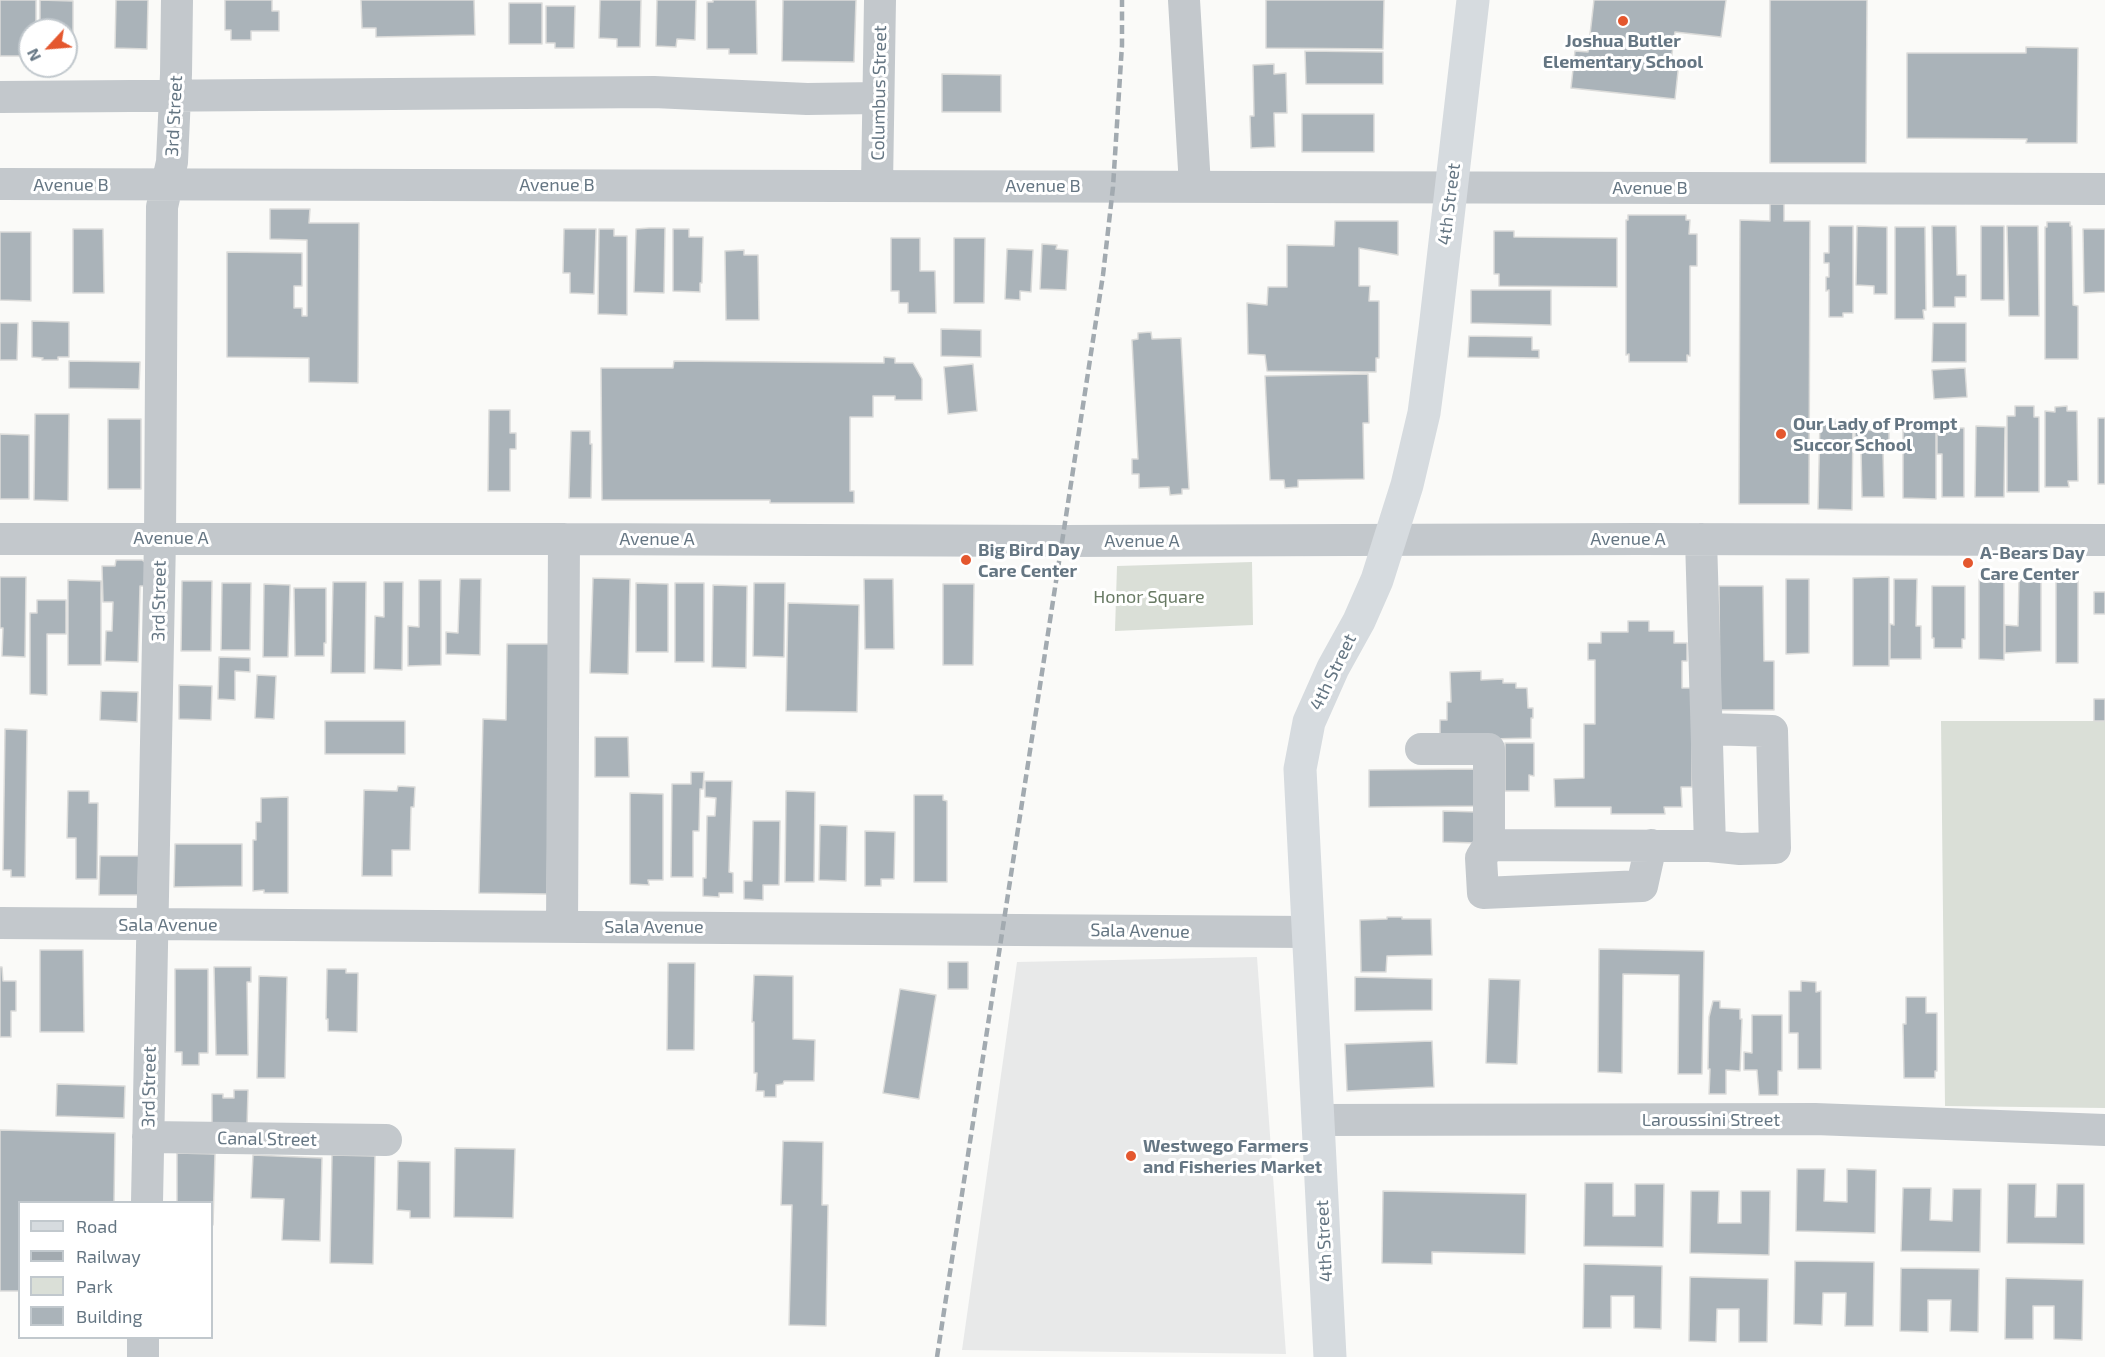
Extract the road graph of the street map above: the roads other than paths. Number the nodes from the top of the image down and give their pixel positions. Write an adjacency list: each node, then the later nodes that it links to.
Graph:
1 (177, 0): 6 (street, 3rd Street)
2 (880, 0): 7 (street, Columbus Street)
3 (1184, 0): 11 (street)
4 (1473, 0): 12 (main road, 4th Street)
5 (0, 97): 6 (street)
6 (174, 97): 7 (street); 9 (street, 3rd Street)
7 (878, 98): 10 (street, Columbus Street)
8 (0, 184): 9 (street, Avenue B)
9 (167, 185): 10 (street, Avenue B); 14 (street, 3rd Street)
10 (877, 185): 11 (street, Avenue B)
11 (1195, 186): 12 (street, Avenue B)
12 (1451, 187): 13 (street, Avenue B); 17 (main road, 4th Street)
13 (2105, 189)
14 (160, 538): 15 (street, Avenue A); 16 (street, Avenue A); 26 (street, 3rd Street)
15 (0, 539)
16 (564, 539): 17 (street, Avenue A); 27 (street)
17 (1390, 539): 18 (street, Avenue A); 28 (main road, 4th Street)
18 (1701, 539): 19 (street, Avenue A); 20 (street)
19 (2105, 540)
20 (1707, 729): 24 (street); 24 (street)
21 (1421, 749): 22 (street)
22 (1489, 845): 23 (street); 23 (street)
23 (1651, 845): 24 (street)
24 (1710, 846)
25 (0, 923): 26 (street, Sala Avenue)
26 (153, 924): 27 (street, Sala Avenue); 31 (street, 3rd Street)
27 (562, 927): 28 (street, Sala Avenue)
28 (1308, 932): 29 (main road, 4th Street)
29 (1318, 1120): 30 (street, Laroussini Street); 36 (main road, 4th Street)
30 (2105, 1130)
31 (148, 1137): 32 (street, Canal Street); 33 (street, 3rd Street)
32 (386, 1140)
33 (147, 1201)
34 (144, 1339): 35 (street)
35 (143, 1357)
36 (1330, 1357)

